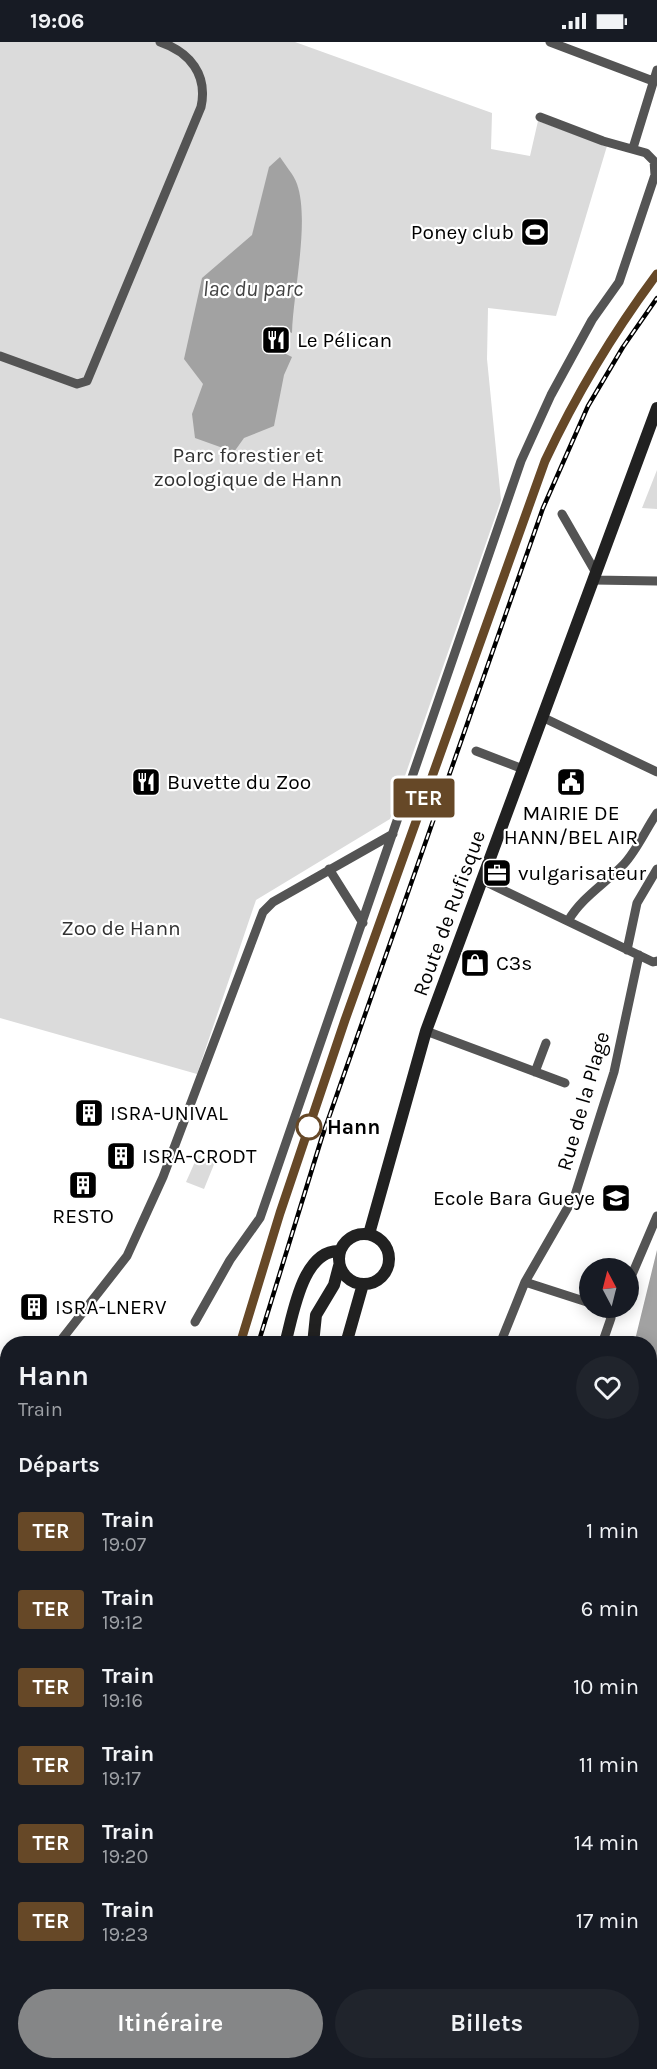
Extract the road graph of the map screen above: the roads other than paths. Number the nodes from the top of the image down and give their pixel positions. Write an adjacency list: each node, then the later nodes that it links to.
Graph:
1 (160, 42): 7 (street)
2 (550, 42): 4 (street)
3 (657, 70): 4 (street)
4 (653, 81): 6 (street)
5 (540, 117): 6 (street)
6 (633, 148): 17 (street)
7 (0, 356)
8 (657, 408): 10 (main road, Route de Rufisque)
9 (562, 514): 10 (street)
10 (595, 577): 11 (street); 12 (main road, Route de Rufisque)
11 (657, 581)
12 (542, 717): 14 (main road, Route de Rufisque); 15 (street)
13 (476, 751): 14 (street)
14 (522, 769): 20 (main road, Route de Rufisque)
15 (657, 772)
16 (657, 813): 21 (street)
17 (393, 834): 18 (street); 22 (street)
18 (329, 869): 22 (street); 41 (street)
19 (657, 869): 23 (street)
20 (482, 880): 21 (street); 26 (main road, Route de Rufisque)
21 (568, 921): 23 (street)
22 (363, 923): 40 (street)
23 (627, 950): 24 (street)
24 (639, 955): 25 (street); 36 (street, Rue de la Plage)
25 (657, 961)
26 (426, 1031): 28 (street); 31 (main road, Route de Rufisque)
27 (546, 1043): 28 (street)
28 (535, 1072): 29 (street)
29 (565, 1083)
30 (657, 1215): 33 (street)
31 (369, 1234): 32 (main road); 35 (main road)
32 (340, 1251): 34 (main road); 42 (main road)
33 (639, 1258)
34 (339, 1266): 35 (main road); 37 (main road)
35 (357, 1282): 37 (main road); 44 (main road)
36 (525, 1282): 38 (street); 45 (street, Rue de la Plage)
37 (334, 1285): 43 (main road)
38 (579, 1299)
39 (609, 1318): 46 (street)
40 (195, 1322)
41 (64, 1336)
42 (287, 1336)
43 (314, 1336)
44 (347, 1336)
45 (503, 1336)
46 (604, 1336)

